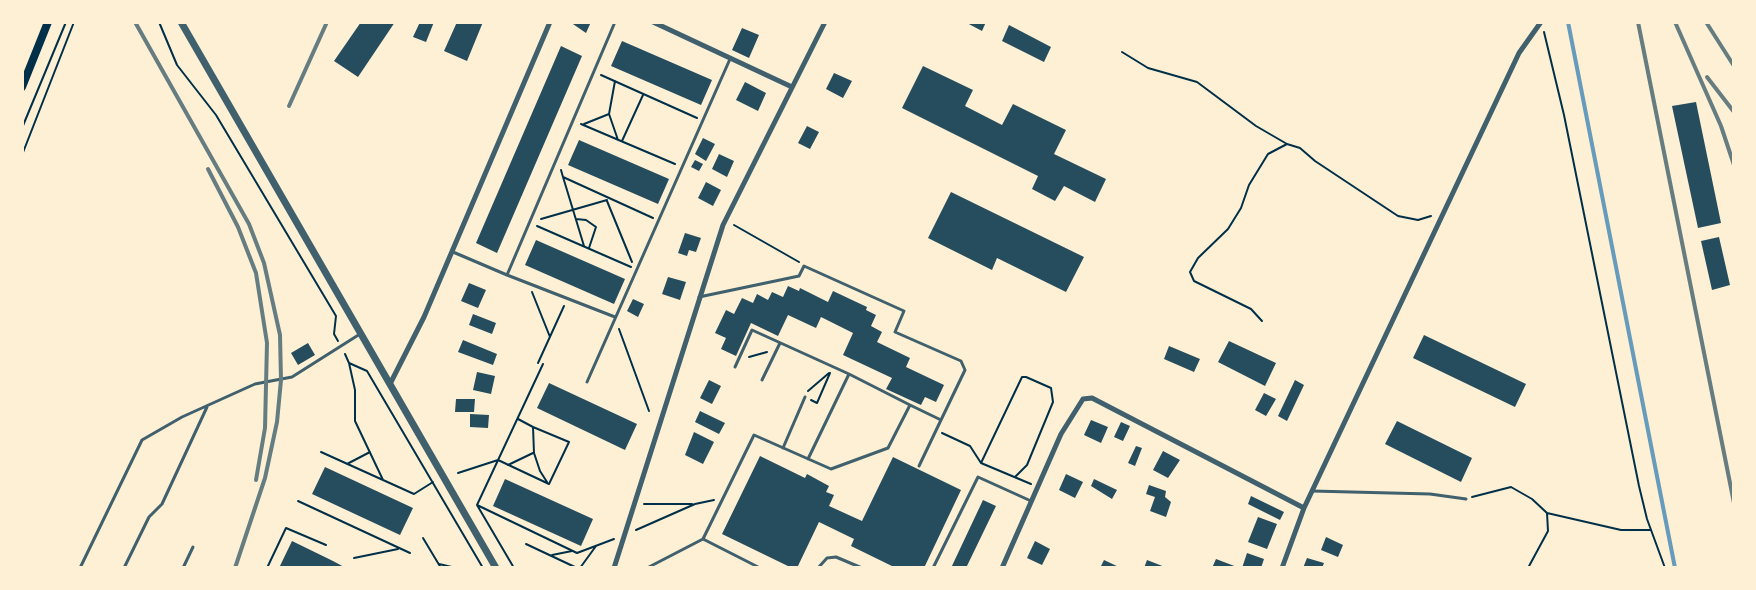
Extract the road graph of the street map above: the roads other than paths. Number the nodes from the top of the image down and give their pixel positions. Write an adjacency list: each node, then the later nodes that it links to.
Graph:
1 (48, 22): 9 (main road)
2 (181, 22): 15 (street)
3 (550, 22): 11 (street)
4 (615, 22): 12 (lane)
5 (653, 22): 8 (street)
6 (825, 22): 10 (street)
7 (1542, 23): 29 (street)
8 (730, 58): 10 (street); 14 (lane)
9 (22, 87)
10 (792, 87): 13 (street)
11 (452, 252): 12 (lane); 21 (street)
12 (507, 275): 14 (lane)
13 (699, 297): 25 (lane); 39 (street)
14 (615, 317): 20 (lane)
15 (360, 334): 21 (street); 23 (lane)
16 (780, 343): 17 (lane); 18 (lane); 19 (lane)
17 (735, 367)
18 (849, 374): 24 (lane); 27 (lane)
19 (762, 380)
20 (587, 382)
21 (390, 384): 38 (street)
22 (805, 397): 26 (lane)
23 (207, 405): 35 (lane); 36 (lane)
24 (909, 405): 25 (lane); 27 (lane)
25 (941, 420): 28 (lane)
26 (783, 448): 27 (lane); 33 (lane)
27 (808, 459)
28 (919, 466)
29 (1312, 491): 30 (lane); 32 (street)
30 (1466, 499)
31 (1031, 501): 32 (street); 44 (lane); 45 (street)
32 (1304, 508): 46 (street)
33 (703, 539): 40 (lane); 41 (lane)
34 (193, 547): 37 (lane)
35 (80, 567)
36 (123, 567)
37 (183, 567)
38 (496, 567)
39 (614, 567)
40 (647, 567)
41 (760, 567)
42 (818, 567): 43 (lane)
43 (862, 567)
44 (933, 567)
45 (1002, 567)
46 (1282, 567)

